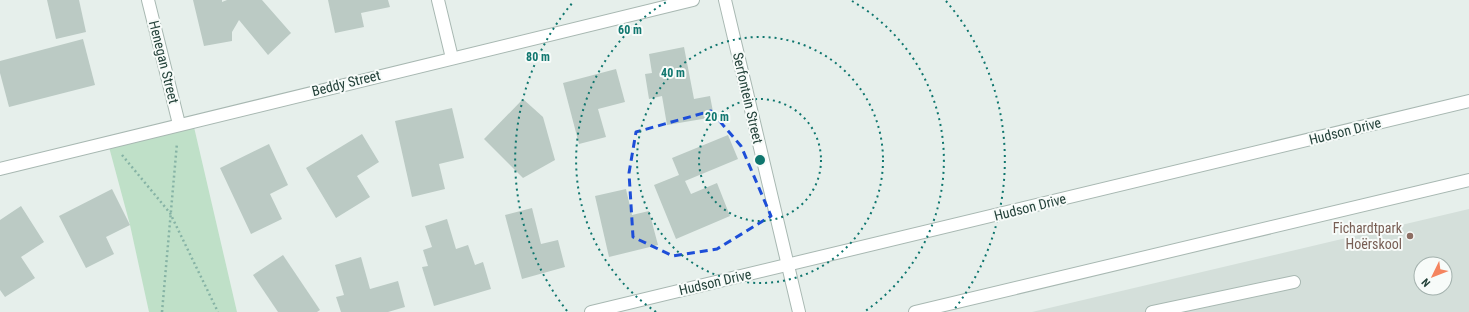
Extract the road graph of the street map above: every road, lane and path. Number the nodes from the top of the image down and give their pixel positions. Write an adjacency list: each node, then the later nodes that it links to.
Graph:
1 (148, 0): 7 (street, Henegan Street)
2 (438, 0): 5 (street)
3 (693, 0): 5 (street, Beddy Street)
4 (725, 0): 12 (street, Serfontein Street)
5 (452, 58): 7 (street, Beddy Street)
6 (1469, 101): 12 (street, Hudson Drive)
7 (179, 124): 8 (street, Beddy Street); 11 (path)
8 (110, 141): 9 (street, Beddy Street); 11 (path)
9 (0, 169)
10 (1469, 180): 18 (street)
11 (170, 213): 14 (path); 15 (path)
12 (788, 265): 16 (street, Hudson Drive); 17 (street, Serfontein Street)
13 (1294, 282): 19 (street)
14 (162, 312)
15 (218, 312)
16 (591, 312)
17 (799, 312)
18 (914, 312)
19 (1152, 312)

